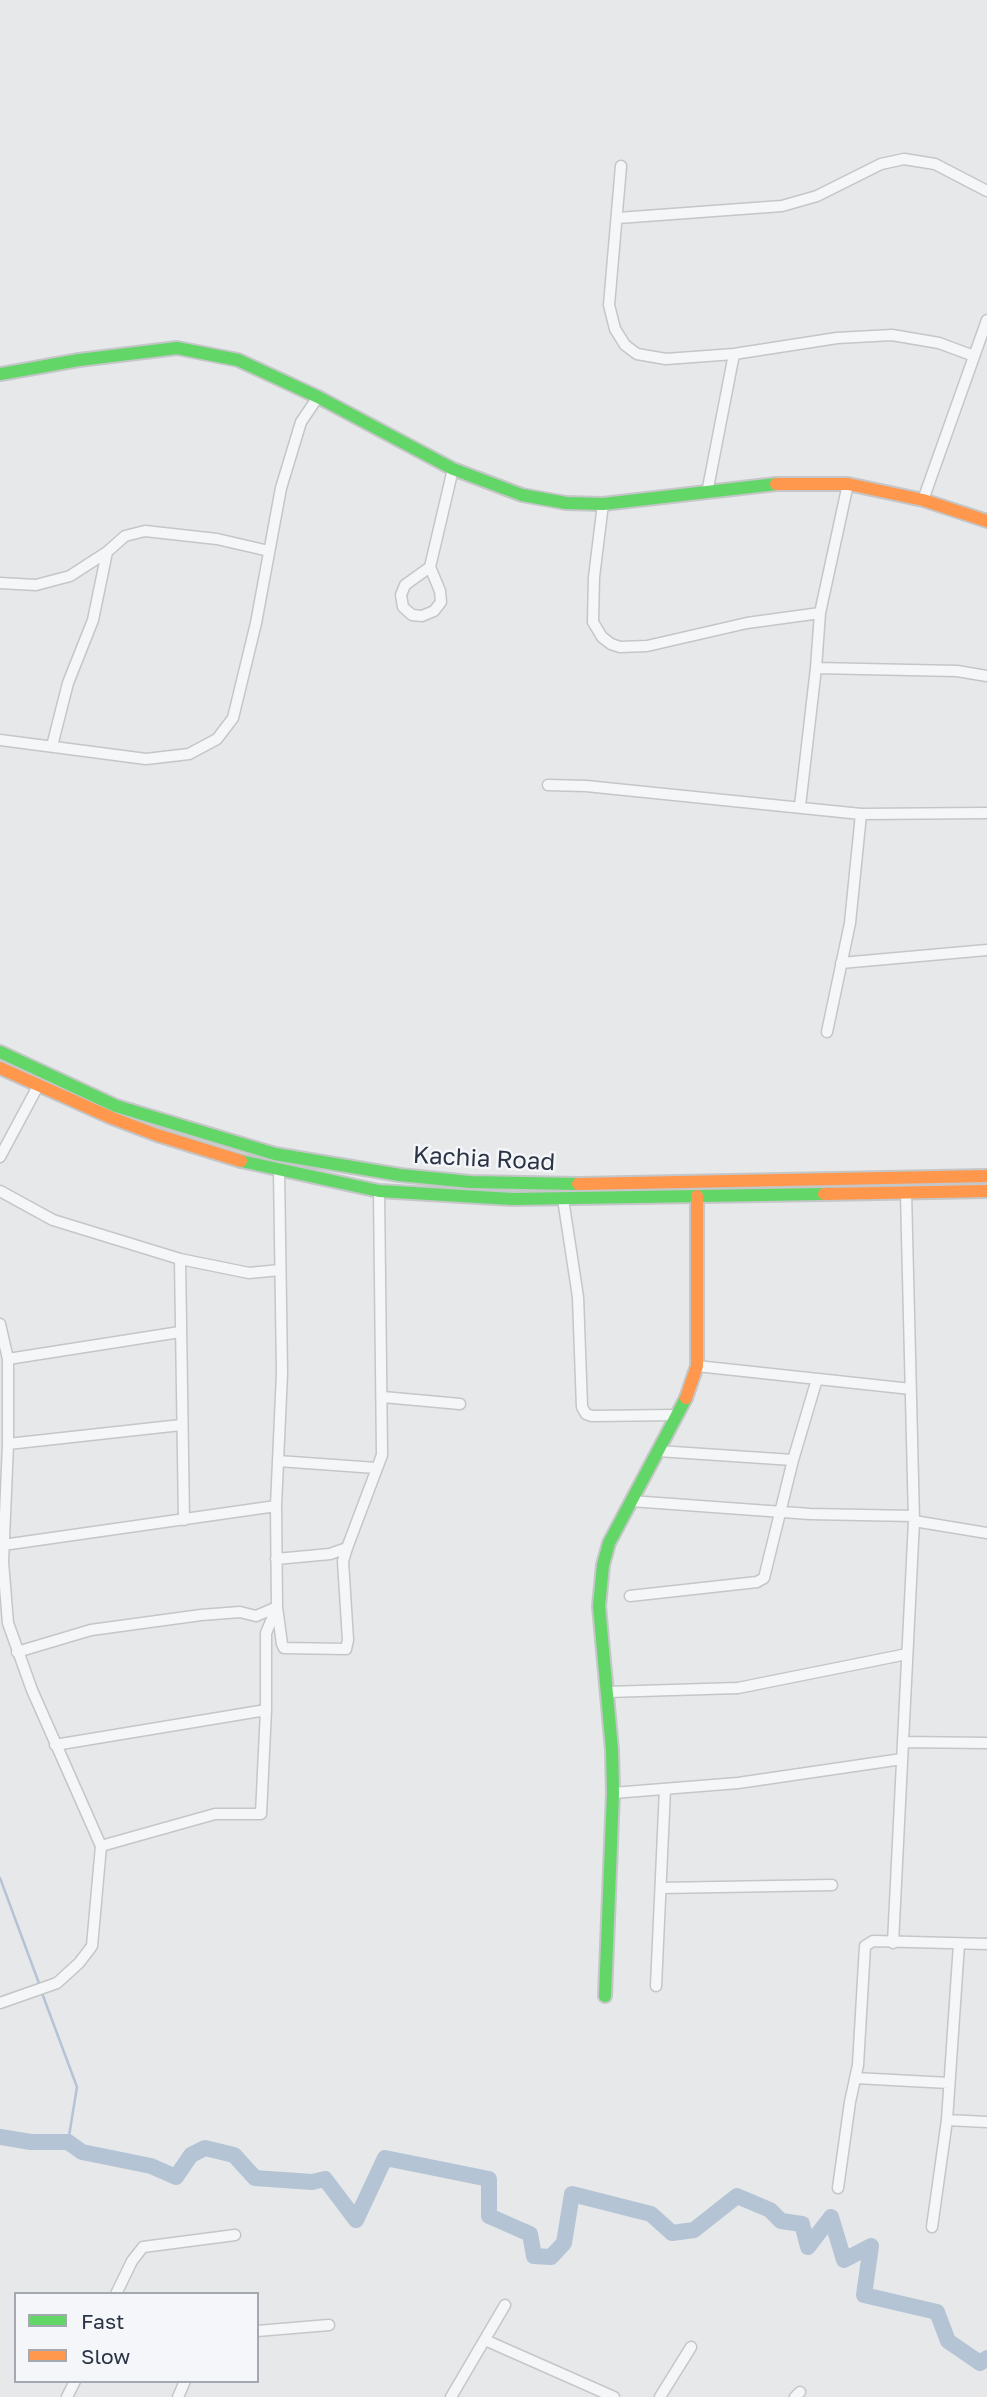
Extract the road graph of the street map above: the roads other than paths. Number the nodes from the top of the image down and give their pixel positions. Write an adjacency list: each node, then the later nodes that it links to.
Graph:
1 (621, 166): 3 (street)
2 (987, 191): 3 (street)
3 (618, 218): 5 (street)
4 (987, 322): 6 (street)
5 (734, 354): 6 (street); 11 (street)
6 (974, 355): 12 (street)
7 (0, 374): 8 (main road)
8 (318, 397): 9 (main road); 15 (street)
9 (453, 469): 13 (main road); 17 (street)
10 (848, 484): 11 (main road); 12 (main road); 19 (street)
11 (707, 493): 13 (main road)
12 (923, 500): 14 (main road)
13 (603, 504): 19 (street)
14 (987, 521)
15 (269, 551): 16 (street); 23 (street)
16 (107, 552): 18 (street); 23 (street)
17 (430, 567): 17 (street)
18 (0, 583)
19 (820, 613): 20 (street)
20 (816, 668): 21 (street); 25 (street)
21 (987, 676)
22 (0, 740): 23 (street)
23 (52, 746)
24 (548, 785): 25 (street)
25 (800, 806): 27 (street)
26 (987, 813): 27 (street)
27 (861, 814): 29 (street)
28 (987, 950): 29 (street)
29 (841, 963): 30 (street)
30 (827, 1032)
31 (0, 1052): 36 (main road, Kachia Road)
32 (0, 1068): 33 (main road, Kachia Road)
33 (38, 1086): 34 (street); 35 (main road, Kachia Road)
34 (0, 1157)
35 (279, 1170): 38 (main road, Kachia Road); 44 (street)
36 (987, 1176)
37 (0, 1191): 43 (street)
38 (379, 1191): 42 (main road, Kachia Road); 51 (street)
39 (987, 1191): 40 (main road, Kachia Road)
40 (906, 1193): 41 (main road, Kachia Road); 50 (street)
41 (698, 1196): 42 (main road, Kachia Road); 48 (main road)
42 (563, 1199): 53 (street)
43 (180, 1259): 44 (street); 46 (street)
44 (280, 1270): 58 (street)
45 (0, 1324): 47 (street)
46 (180, 1332): 47 (street); 54 (street)
47 (8, 1359): 55 (street)
48 (697, 1366): 49 (street); 53 (main road)
49 (817, 1379): 50 (street); 57 (street)
50 (911, 1390): 63 (street)
51 (383, 1397): 52 (street); 59 (street)
52 (460, 1404)
53 (676, 1415): 56 (main road)
54 (181, 1425): 55 (street); 64 (street)
55 (9, 1444): 66 (street)
56 (658, 1451): 57 (street); 60 (main road)
57 (793, 1460): 62 (street)
58 (278, 1461): 59 (street); 61 (street)
59 (376, 1468): 67 (street)
60 (631, 1502): 62 (street); 73 (main road)
61 (276, 1506): 64 (street); 68 (street)
62 (780, 1512): 63 (street); 69 (street)
63 (914, 1518): 65 (street); 72 (street)
64 (184, 1520): 66 (street)
65 (987, 1533)
66 (3, 1545): 71 (street)
67 (347, 1548): 68 (street); 70 (street)
68 (276, 1559): 70 (street)
69 (630, 1595)
70 (277, 1606): 71 (street); 74 (street)
71 (17, 1652): 77 (street)
72 (907, 1654): 73 (street); 75 (street)
73 (607, 1692): 80 (main road)
74 (266, 1710): 77 (street); 81 (street)
75 (903, 1742): 76 (street); 78 (street)
76 (987, 1743)
77 (55, 1745): 81 (street)
78 (902, 1759): 79 (street); 84 (street)
79 (665, 1789): 80 (street); 83 (street)
80 (612, 1793): 88 (main road)
81 (101, 1846): 89 (street)
82 (832, 1885): 83 (street)
83 (661, 1888): 87 (street)
84 (893, 1943): 85 (street); 90 (street)
85 (959, 1944): 86 (street); 91 (street)
86 (987, 1944)
87 (656, 1986)
88 (605, 1996)
89 (0, 2003)
90 (855, 2078): 91 (street); 94 (street)
91 (949, 2083): 92 (street)
92 (947, 2120): 93 (street); 95 (street)
93 (987, 2122)
94 (838, 2188)
95 (932, 2227)
96 (235, 2235): 97 (street)
97 (117, 2292)
98 (505, 2305): 101 (street)
99 (329, 2325): 100 (street)
100 (259, 2331)
101 (485, 2340): 103 (street); 104 (street)
102 (691, 2347): 105 (street)
103 (451, 2397)
104 (614, 2397)
105 (660, 2397)

